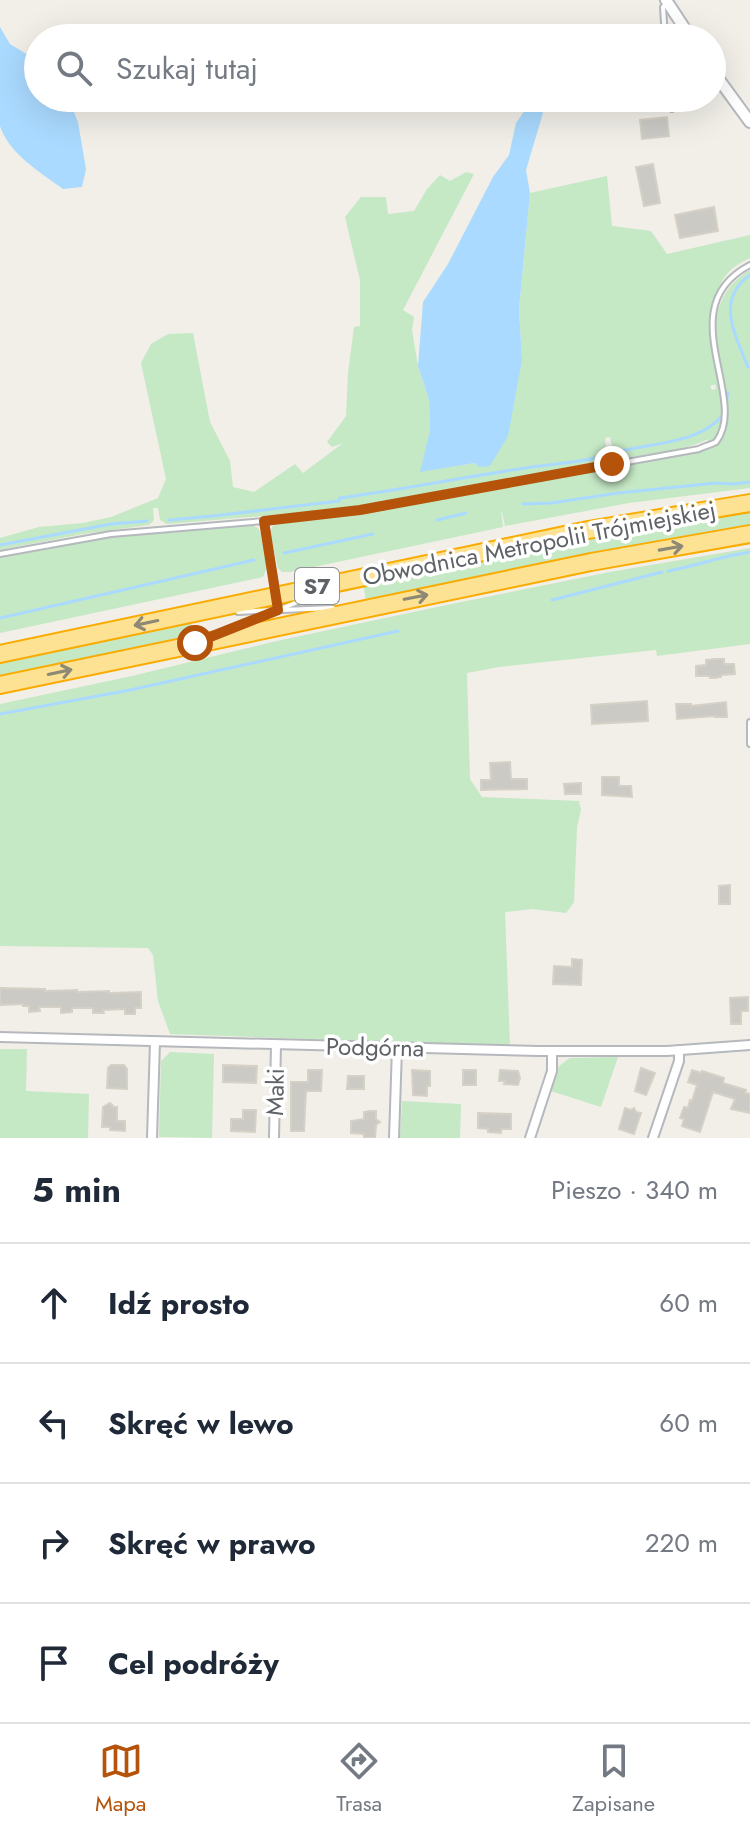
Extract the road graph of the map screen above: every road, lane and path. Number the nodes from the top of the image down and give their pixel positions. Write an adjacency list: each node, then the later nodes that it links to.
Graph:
1 (667, 2): 2 (lane); 3 (street)
2 (664, 24)
3 (682, 24)
4 (726, 89): 5 (street)
5 (750, 122)
6 (750, 265): 7 (lane)
7 (720, 318)
8 (730, 430): 10 (lane)
9 (750, 503): 13 (highway, Obwodnica Metropolii Trójmiejskiej / S7)
10 (264, 521): 12 (lane); 13 (lane)
11 (750, 534): 14 (highway, Obwodnica Metropolii Trójmiejskiej / S7, one-way to 11)
12 (0, 554)
13 (277, 602): 14 (lane); 15 (lane); 16 (highway, Obwodnica Metropolii Trójmiejskiej / S7, one-way to 16)
14 (368, 607): 15 (highway, Obwodnica Metropolii Trójmiejskiej / S7)
15 (195, 643): 17 (highway, Obwodnica Metropolii Trójmiejskiej / S7, one-way to 15)
16 (0, 654)
17 (0, 685)
18 (749, 722): 19 (lane)
19 (750, 744)
20 (0, 1037): 21 (street, Podgórna)
21 (155, 1042): 22 (street, Podgórna); 27 (street)
22 (276, 1045): 24 (street, Podgórna); 28 (street, Maki)
23 (750, 1045): 25 (street, Podgórna)
24 (397, 1048): 26 (street, Podgórna); 29 (street)
25 (679, 1050): 26 (street, Podgórna); 31 (street)
26 (552, 1051): 30 (street)
27 (152, 1138)
28 (274, 1138)
29 (394, 1138)
30 (530, 1138)
31 (653, 1138)

